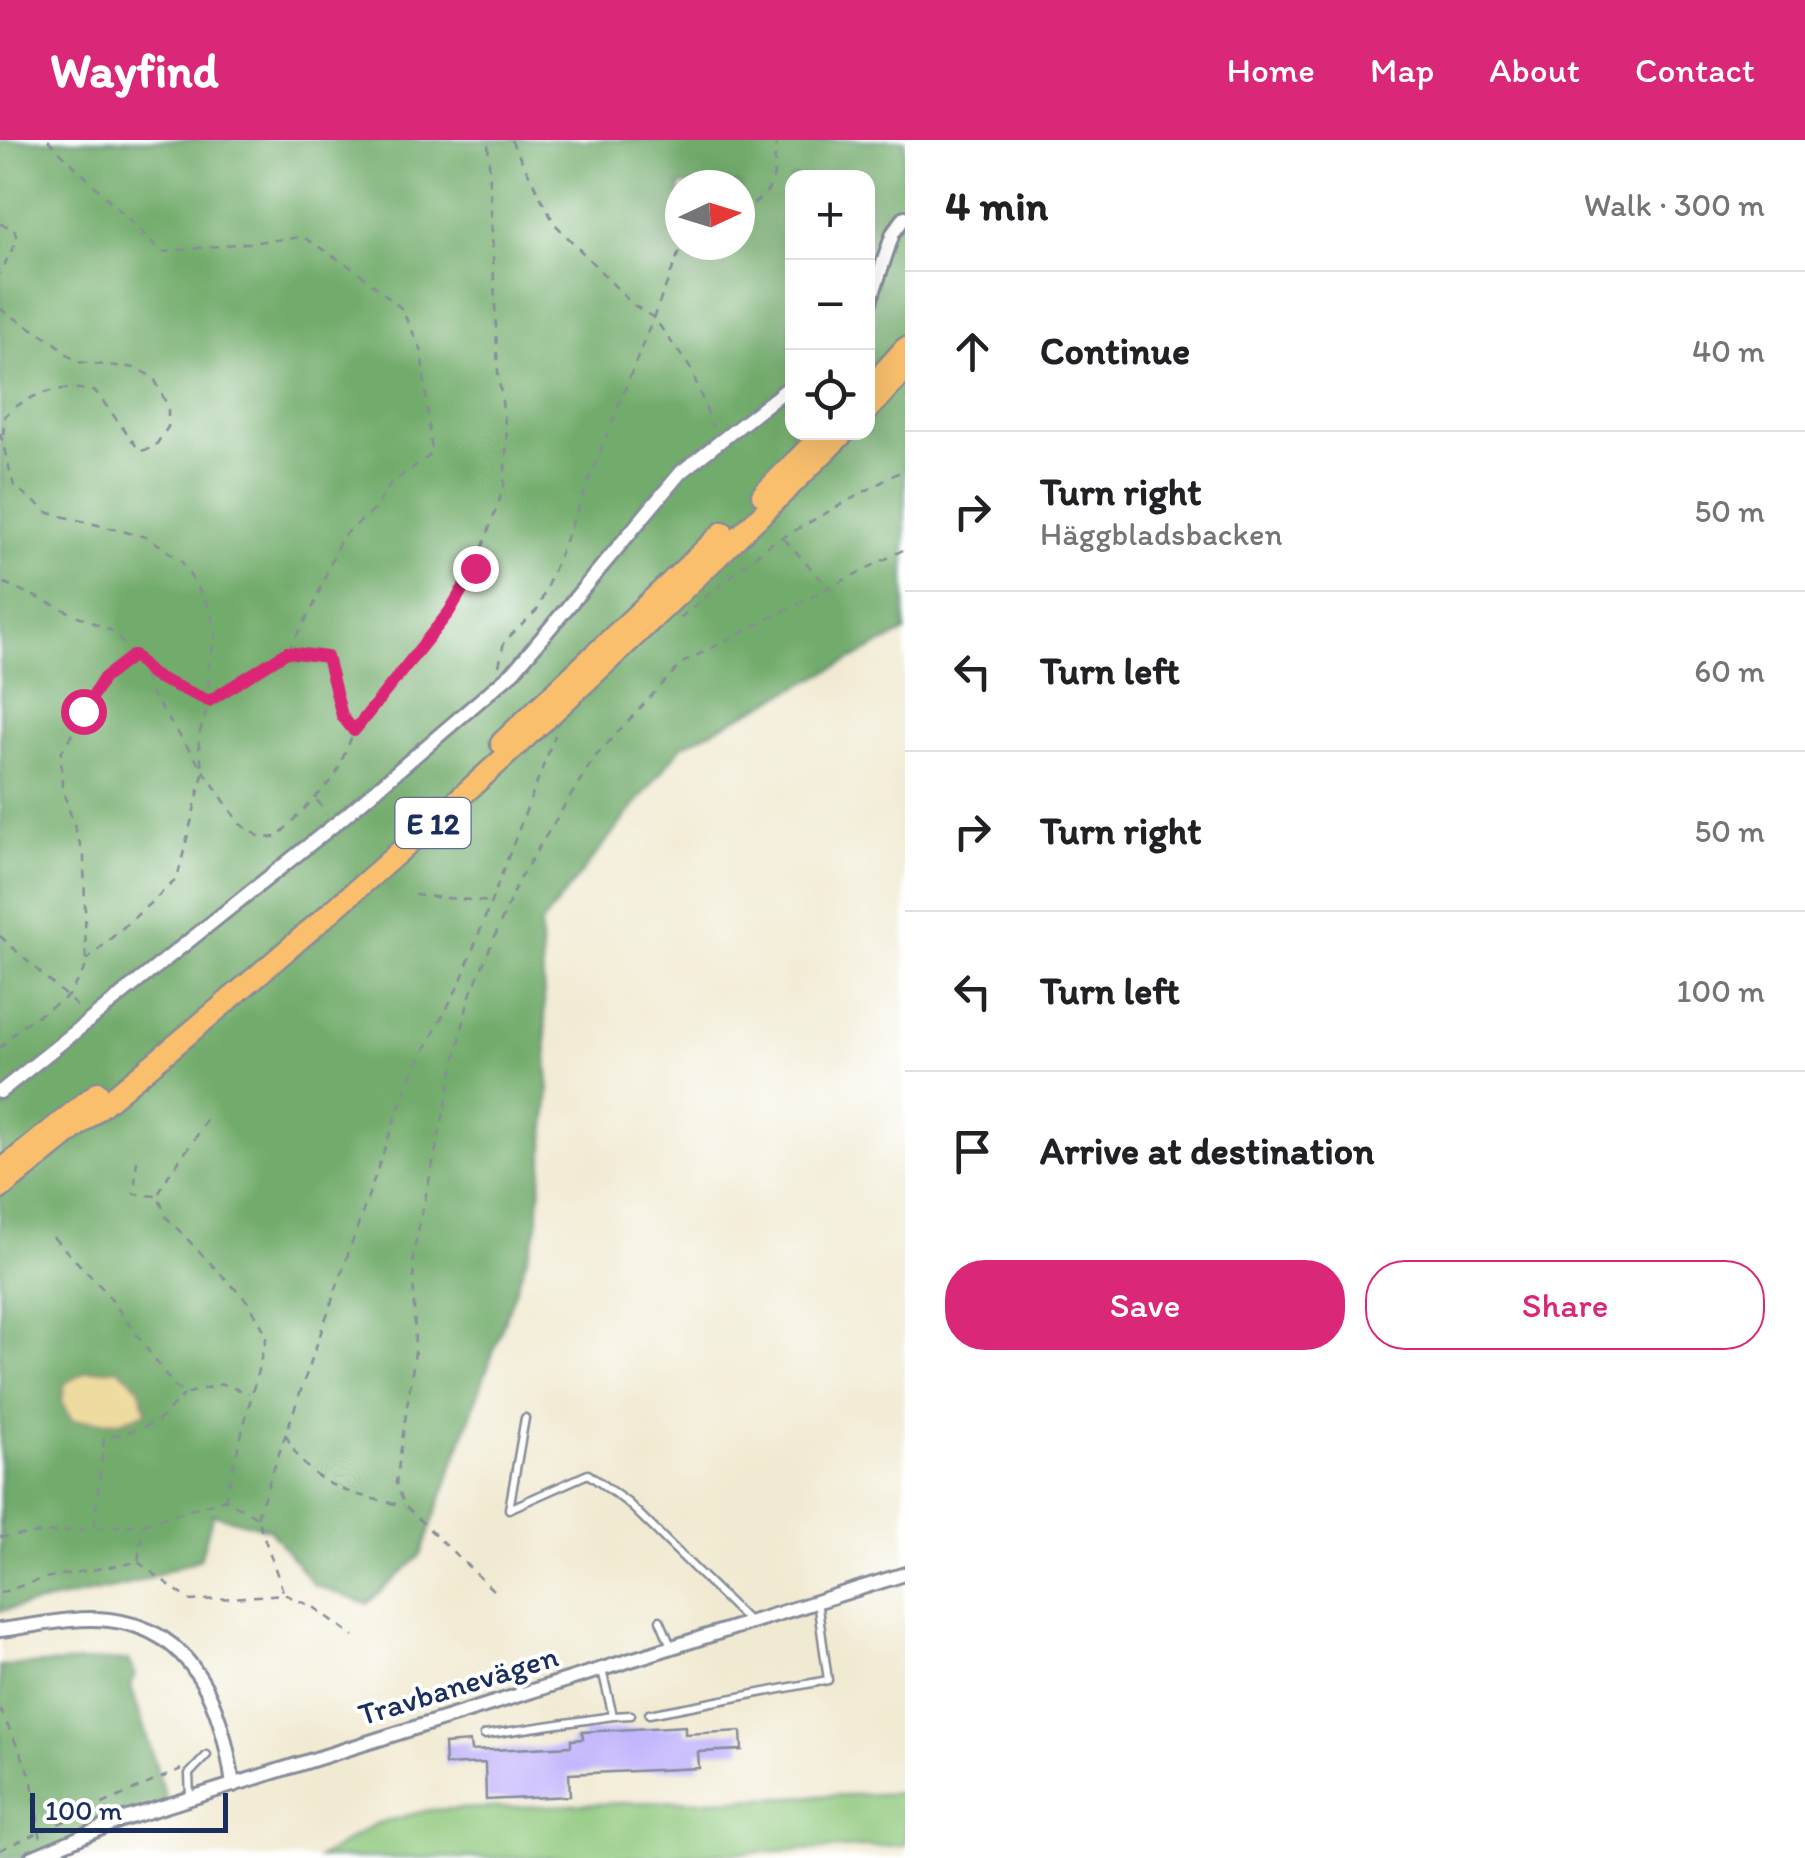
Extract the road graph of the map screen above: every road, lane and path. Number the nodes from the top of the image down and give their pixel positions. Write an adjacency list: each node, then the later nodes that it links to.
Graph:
1 (48, 140): 28 (path)
2 (488, 140): 34 (path)
3 (511, 140): 12 (path)
4 (776, 140): 5 (path)
5 (755, 203)
6 (905, 216): 10 (street)
7 (0, 224): 9 (path)
8 (676, 260): 12 (path)
9 (0, 274)
10 (875, 287)
11 (0, 309): 18 (path)
12 (654, 318): 21 (path); 31 (path)
13 (905, 348): 15 (highway)
14 (905, 370): 17 (highway)
15 (875, 381)
16 (785, 389): 21 (street)
17 (875, 402)
18 (1, 433): 32 (path)
19 (816, 440): 48 (highway, E 12)
20 (836, 440): 49 (highway, E 12)
21 (718, 442): 31 (street)
22 (905, 469): 23 (path)
23 (783, 538): 26 (path); 27 (path)
24 (905, 548): 26 (path)
25 (0, 581): 29 (path)
26 (829, 588): 57 (path)
27 (678, 619)
28 (287, 652): 32 (path); 34 (path)
29 (134, 655): 30 (path); 41 (path)
30 (139, 661): 32 (path); 35 (path)
31 (499, 684): 37 (street)
32 (209, 701): 35 (path)
33 (558, 727): 39 (path)
34 (354, 731): 36 (path)
35 (203, 774): 36 (path); 41 (path)
36 (316, 798): 37 (path)
37 (333, 825): 43 (street)
38 (414, 895): 39 (path)
39 (492, 902): 55 (path)
40 (0, 936): 42 (path)
41 (86, 960): 42 (path)
42 (67, 996): 43 (path); 44 (path)
43 (89, 1018): 45 (street)
44 (2, 1044)
45 (0, 1092)
46 (206, 1120): 50 (path)
47 (137, 1160): 50 (path)
48 (0, 1171)
49 (0, 1189)
50 (158, 1196): 53 (path)
51 (53, 1237): 52 (path)
52 (185, 1394): 53 (path); 60 (path)
53 (252, 1394): 56 (path)
54 (525, 1418): 69 (lane)
55 (286, 1435): 57 (path); 58 (path)
56 (226, 1498): 58 (path); 59 (path)
57 (405, 1506): 64 (path)
58 (256, 1518): 66 (path)
59 (143, 1524): 60 (path); 62 (path)
60 (94, 1528): 61 (path)
61 (0, 1536)
62 (138, 1562): 65 (path); 66 (path)
63 (905, 1574): 67 (street, Travbanevägen)
64 (493, 1590)
65 (0, 1593)
66 (284, 1594): 71 (path)
67 (817, 1600): 69 (street, Travbanevägen); 77 (lane)
68 (660, 1620): 72 (lane)
69 (749, 1622): 72 (street, Travbanevägen)
70 (0, 1630): 83 (street)
71 (354, 1636)
72 (672, 1647): 74 (street, Travbanevägen)
73 (513, 1668): 75 (lane)
74 (602, 1669): 75 (street, Travbanevägen); 79 (lane)
75 (521, 1694): 83 (street, Travbanevägen)
76 (0, 1710): 85 (path)
77 (649, 1714)
78 (631, 1715): 79 (lane)
79 (612, 1716): 80 (lane)
80 (484, 1735)
81 (207, 1755): 84 (lane)
82 (183, 1768): 85 (path)
83 (233, 1785): 84 (street, Travbanevägen)
84 (190, 1799): 87 (street, Travbanevägen)
85 (41, 1832): 86 (path); 87 (path)
86 (0, 1850)
87 (36, 1856)

